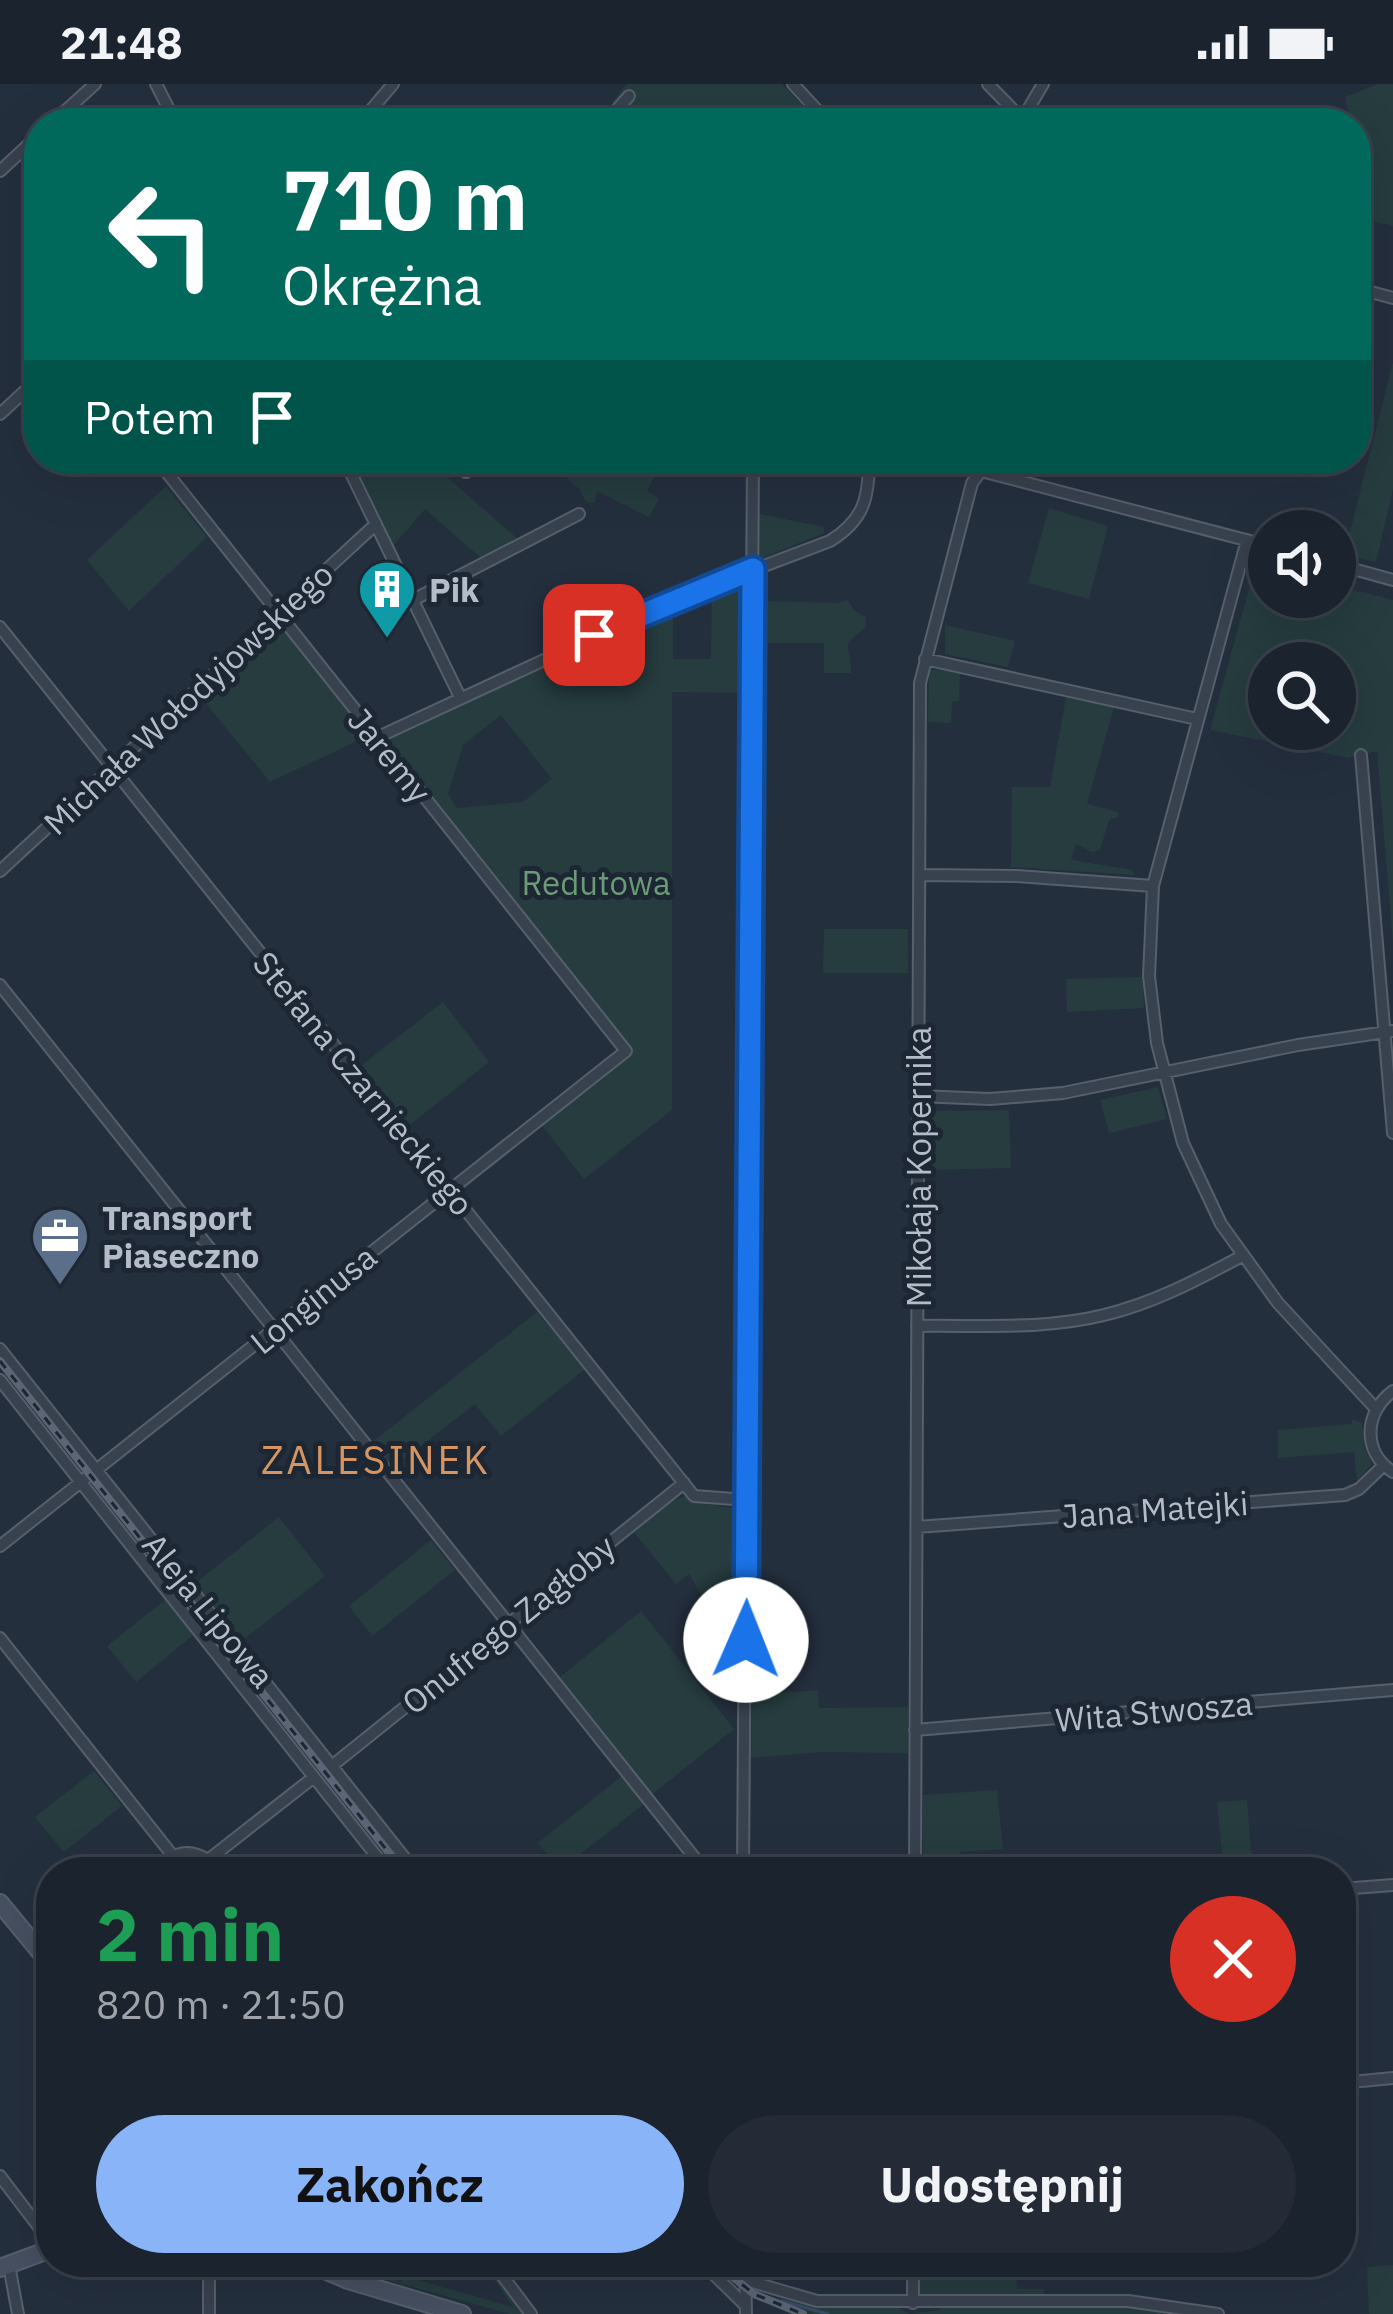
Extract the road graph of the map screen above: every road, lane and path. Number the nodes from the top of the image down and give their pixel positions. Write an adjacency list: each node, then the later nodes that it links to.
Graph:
1 (95, 84): 6 (street)
2 (394, 84): 7 (street)
3 (793, 84): 9 (street)
4 (988, 84): 10 (street)
5 (629, 96): 8 (street)
6 (69, 108)
7 (373, 108)
8 (618, 108)
9 (816, 108)
10 (1009, 108)
11 (24, 149): 12 (street)
12 (0, 171)
13 (24, 392): 14 (street)
14 (0, 414)
15 (167, 474): 28 (street, Jaremy)
16 (351, 474): 22 (street)
17 (753, 474): 24 (street)
18 (868, 474): 24 (street)
19 (979, 474): 30 (street, Mikołaja Kopernika)
20 (993, 474): 23 (street)
21 (579, 514): 27 (street)
22 (376, 524): 27 (street); 28 (street, Michała Wołodyjowskiego)
23 (1247, 539): 32 (street)
24 (753, 569): 31 (street); 57 (street)
25 (1356, 570): 26 (street)
26 (1393, 580)
27 (413, 600): 31 (street)
28 (279, 615): 33 (street, Jaremy); 35 (street, Michała Wołodyjowskiego)
29 (0, 627): 35 (street, Stefana Czarnieckiego)
30 (925, 659): 32 (street); 37 (street, Mikołaja Kopernika)
31 (460, 697): 33 (street)
32 (1197, 718): 38 (street)
33 (376, 737): 41 (street, Jaremy)
34 (1361, 755): 40 (street)
35 (112, 768): 36 (street, Michała Wołodyjowskiego); 45 (street, Stefana Czarnieckiego)
36 (0, 872)
37 (920, 875): 38 (street); 43 (street, Mikołaja Kopernika)
38 (1153, 886): 42 (street)
39 (0, 985): 48 (street)
40 (1389, 1032): 42 (street); 44 (street)
41 (626, 1051): 45 (street, Longinusa)
42 (1163, 1074): 43 (street); 46 (street)
43 (918, 1096): 47 (street, Mikołaja Kopernika)
44 (1393, 1133)
45 (449, 1190): 48 (street, Longinusa); 56 (street, Stefana Czarnieckiego)
46 (1242, 1256): 47 (street); 52 (street)
47 (917, 1326): 58 (street, Mikołaja Kopernika)
48 (273, 1330): 54 (street, Longinusa); 60 (street)
49 (0, 1349): 54 (street, Aleja Lipowa)
50 (0, 1380): 55 (street, Aleja Lipowa)
51 (1393, 1391): 52 (street)
52 (1376, 1409): 53 (street)
53 (1388, 1468): 58 (street, Jana Matejki)
54 (95, 1471): 55 (street, Longinusa); 64 (street, Aleja Lipowa)
55 (81, 1481): 59 (street, Longinusa); 65 (street, Aleja Lipowa)
56 (684, 1484): 57 (street); 60 (street, Onufrego Zagłoby)
57 (747, 1500): 72 (street)
58 (916, 1527): 63 (street, Mikołaja Kopernika)
59 (0, 1546)
60 (508, 1625): 64 (street, Onufrego Zagłoby); 71 (street)
61 (0, 1638): 66 (street)
62 (1393, 1690): 63 (street, Wita Stwosza)
63 (915, 1730): 73 (street, Mikołaja Kopernika)
64 (332, 1765): 70 (street, Aleja Lipowa)
65 (314, 1777): 68 (street); 69 (street, Aleja Lipowa)
66 (173, 1856): 67 (street)
67 (202, 1857)
68 (211, 1857)
69 (377, 1857)
70 (404, 1857)
71 (694, 1857)
72 (743, 1857)
73 (915, 1857)
74 (1393, 1885): 75 (street)
75 (1356, 1888)
76 (0, 1903): 77 (street)
77 (36, 1947)
78 (1393, 2078): 79 (street)
79 (1356, 2082)
80 (0, 2176): 81 (street)
81 (36, 2225)
82 (36, 2252): 83 (street)
83 (4, 2266): 92 (street)
84 (209, 2277): 93 (street)
85 (341, 2277): 94 (street)
86 (504, 2277): 95 (street)
87 (715, 2277): 91 (street)
88 (745, 2277): 90 (street); 91 (street)
89 (913, 2277): 90 (street)
90 (913, 2303): 96 (street)
91 (745, 2309)
92 (18, 2314)
93 (208, 2314)
94 (462, 2314)
95 (532, 2314)
96 (1218, 2314)

